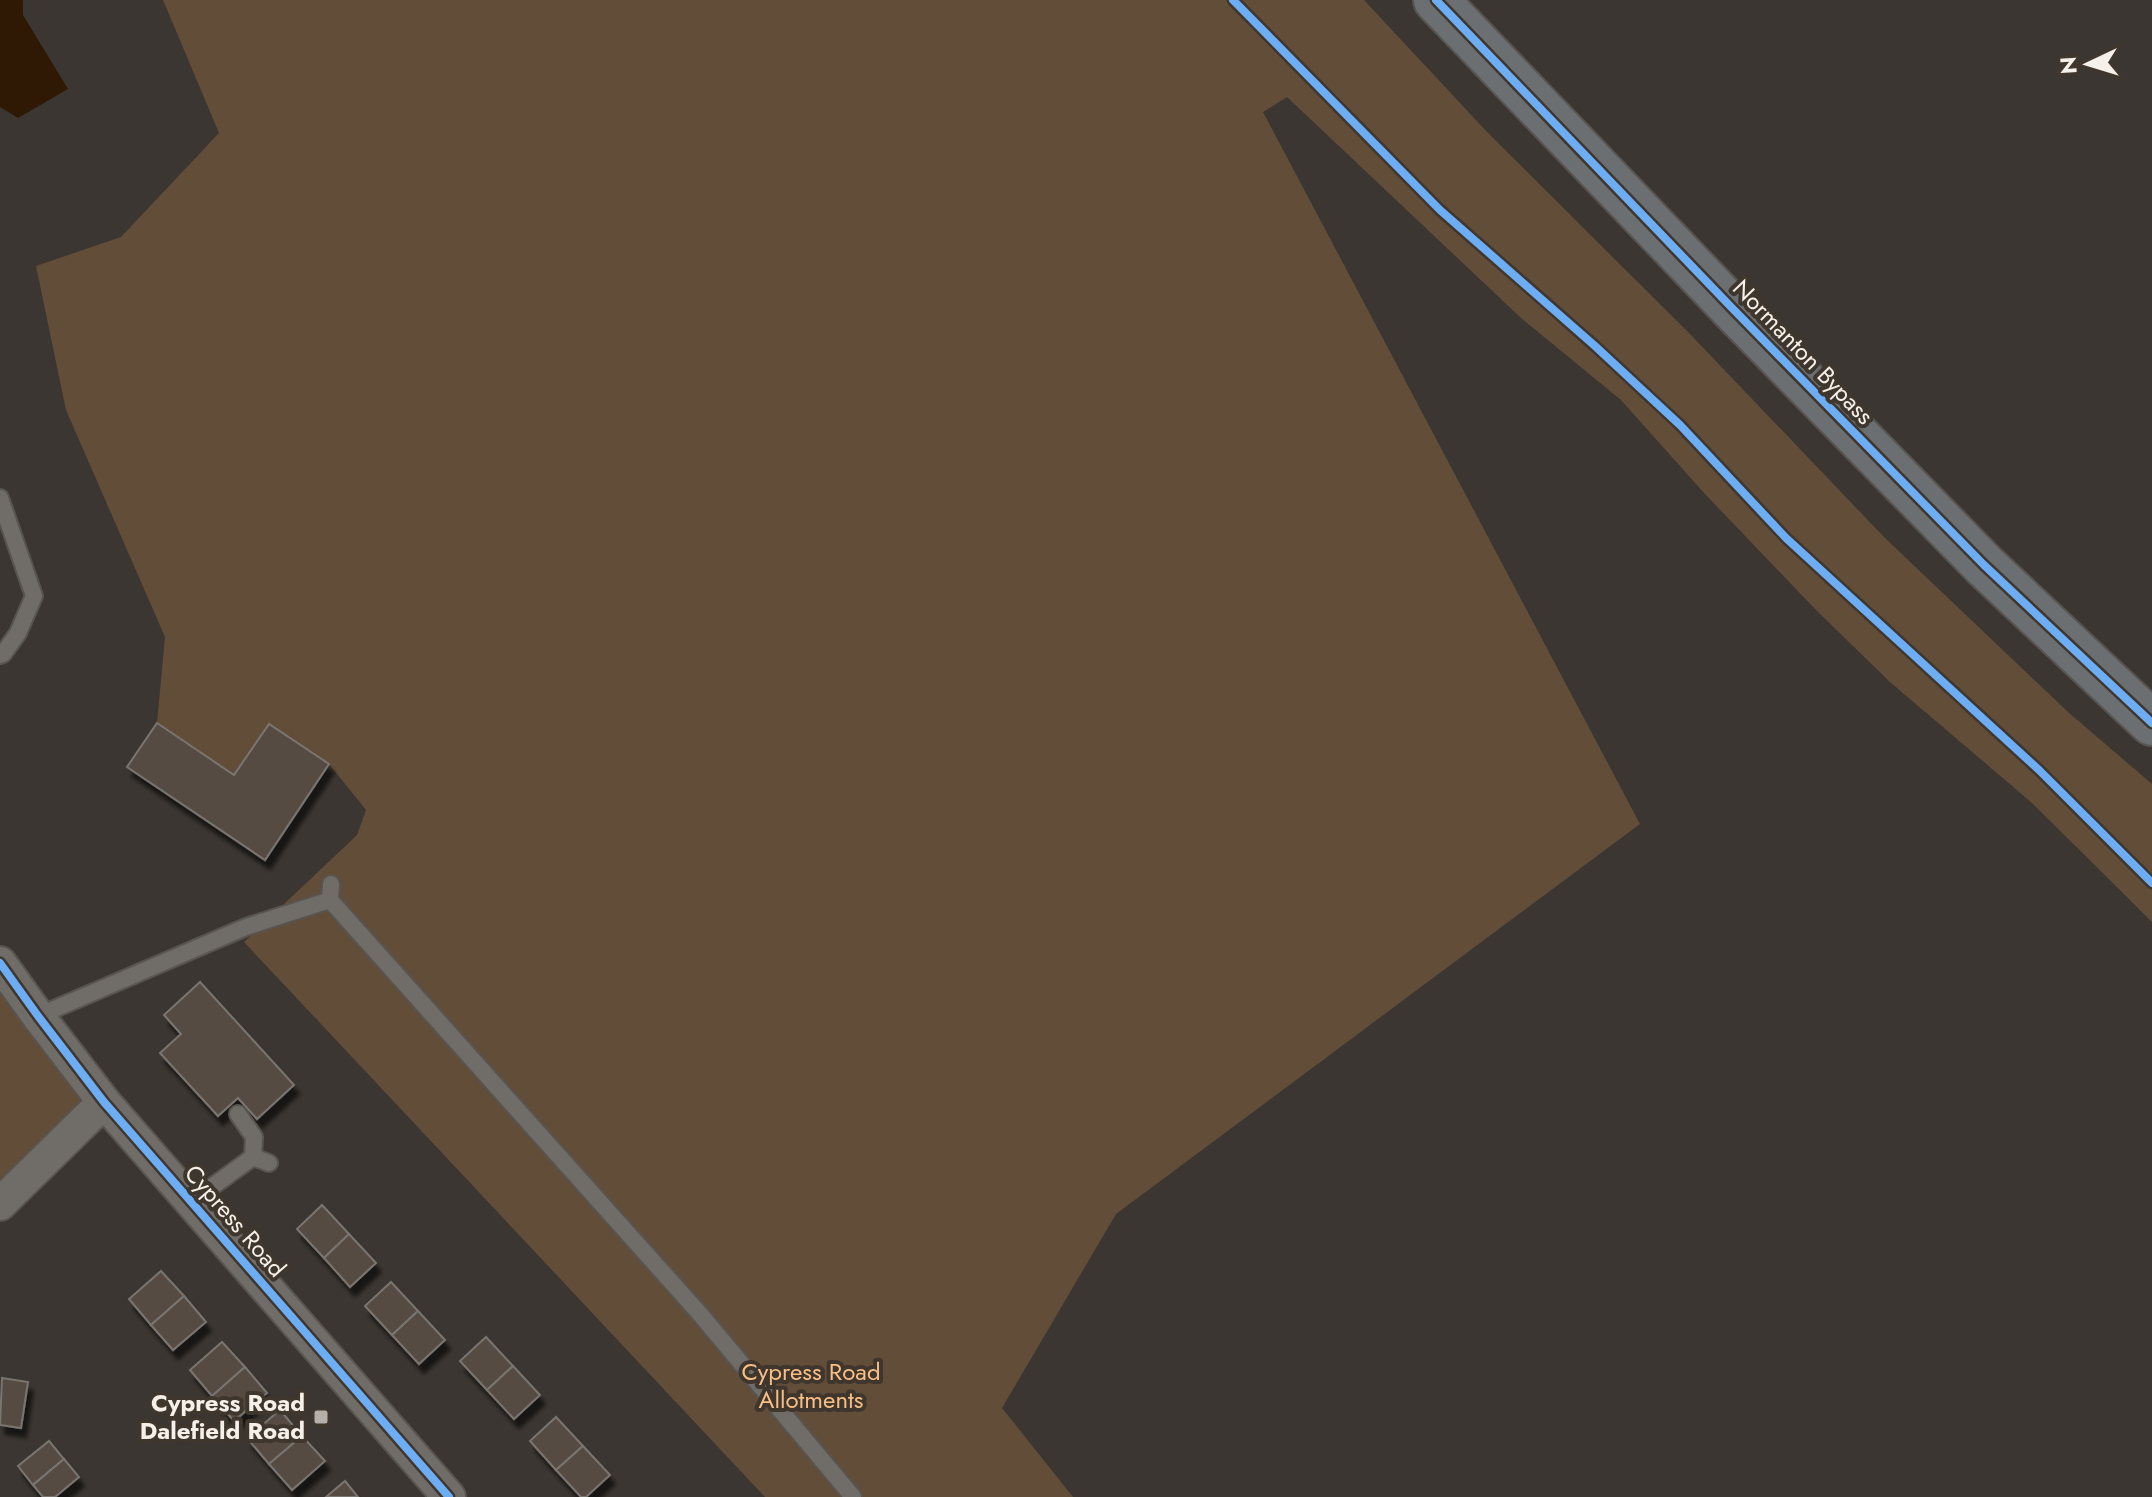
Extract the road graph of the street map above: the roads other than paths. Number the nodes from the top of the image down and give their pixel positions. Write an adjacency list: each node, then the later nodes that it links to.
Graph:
1 (1436, 0): 4 (main road, Normanton Bypass)
2 (0, 498): 3 (lane)
3 (0, 655)
4 (2152, 723)
5 (0, 963): 6 (street, Cypress Road)
6 (38, 1016): 7 (street, Cypress Road); 12 (lane)
7 (104, 1102): 9 (street, Cypress Road); 10 (street)
8 (238, 1114): 9 (lane)
9 (191, 1202): 11 (street, Cypress Road)
10 (0, 1204)
11 (449, 1497)
12 (853, 1497)

